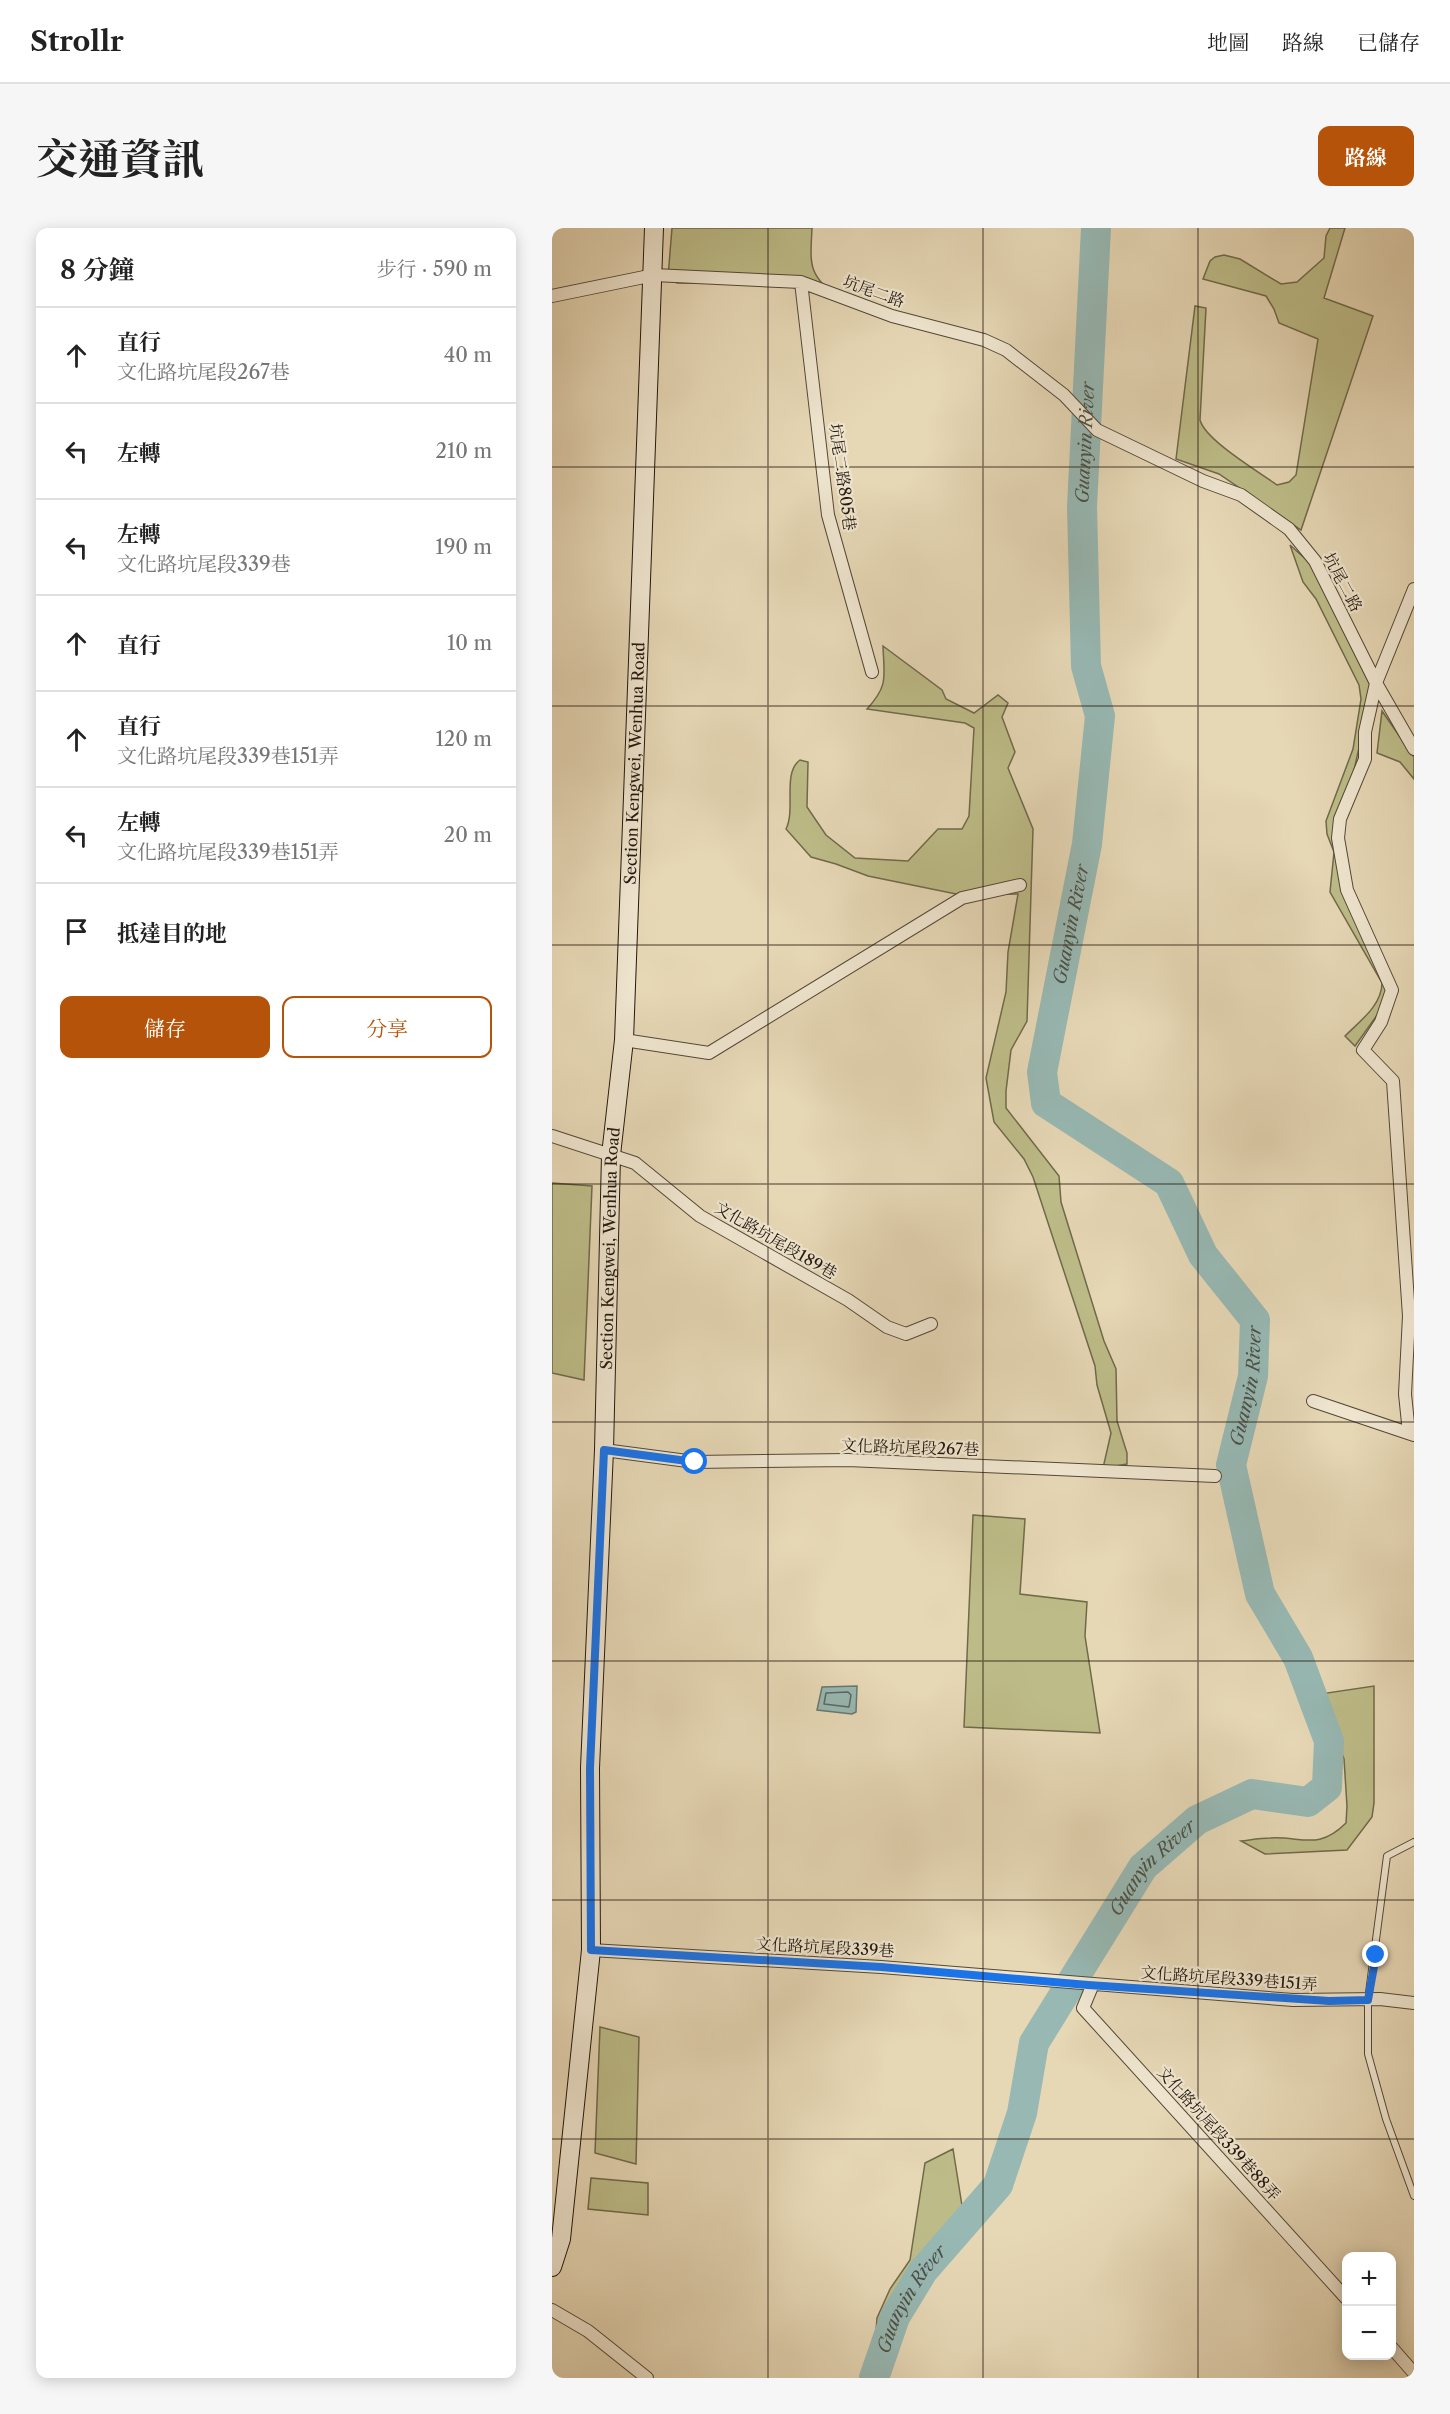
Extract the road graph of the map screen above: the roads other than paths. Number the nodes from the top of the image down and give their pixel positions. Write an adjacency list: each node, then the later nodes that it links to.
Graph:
1 (654, 228): 2 (main road, Section Kengwei, Wenhua Road)
2 (654, 275): 3 (street, 坑尾二路); 4 (street, 坑尾二路); 10 (main road, Section Kengwei, Wenhua Road)
3 (801, 282): 6 (street, 坑尾二路805巷); 7 (street, 坑尾二路)
4 (552, 296)
5 (1414, 589): 7 (street)
6 (872, 672)
7 (1376, 682): 8 (street, 坑尾二路); 15 (street)
8 (1414, 749)
9 (1020, 885): 10 (street)
10 (624, 1040): 12 (main road, Section Kengwei, Wenhua Road)
11 (552, 1136): 12 (street, 文化路坑尾段189巷)
12 (611, 1155): 13 (street, 文化路坑尾段189巷); 16 (main road, Section Kengwei, Wenhua Road)
13 (931, 1324)
14 (1313, 1401): 15 (street)
15 (1411, 1434)
16 (604, 1450): 17 (street, 文化路坑尾段267巷); 19 (main road, Section Kengwei, Wenhua Road)
17 (1215, 1476)
18 (1414, 1842): 21 (lane)
19 (591, 1950): 20 (street, 文化路坑尾段339巷); 23 (main road, Section Kengwei, Wenhua Road)
20 (1090, 1984): 21 (street, 文化路坑尾段339巷151弄); 26 (street, 文化路坑尾段339巷88弄)
21 (1368, 2000): 22 (street, 文化路坑尾段339巷151弄); 24 (lane)
22 (1414, 2003)
23 (560, 2182): 25 (main road, Section Kengwei, Wenhua Road)
24 (1414, 2196)
25 (552, 2267)
26 (1342, 2293)
27 (552, 2310): 30 (street)
28 (1396, 2353): 29 (street)
29 (1414, 2373)
30 (646, 2378)

